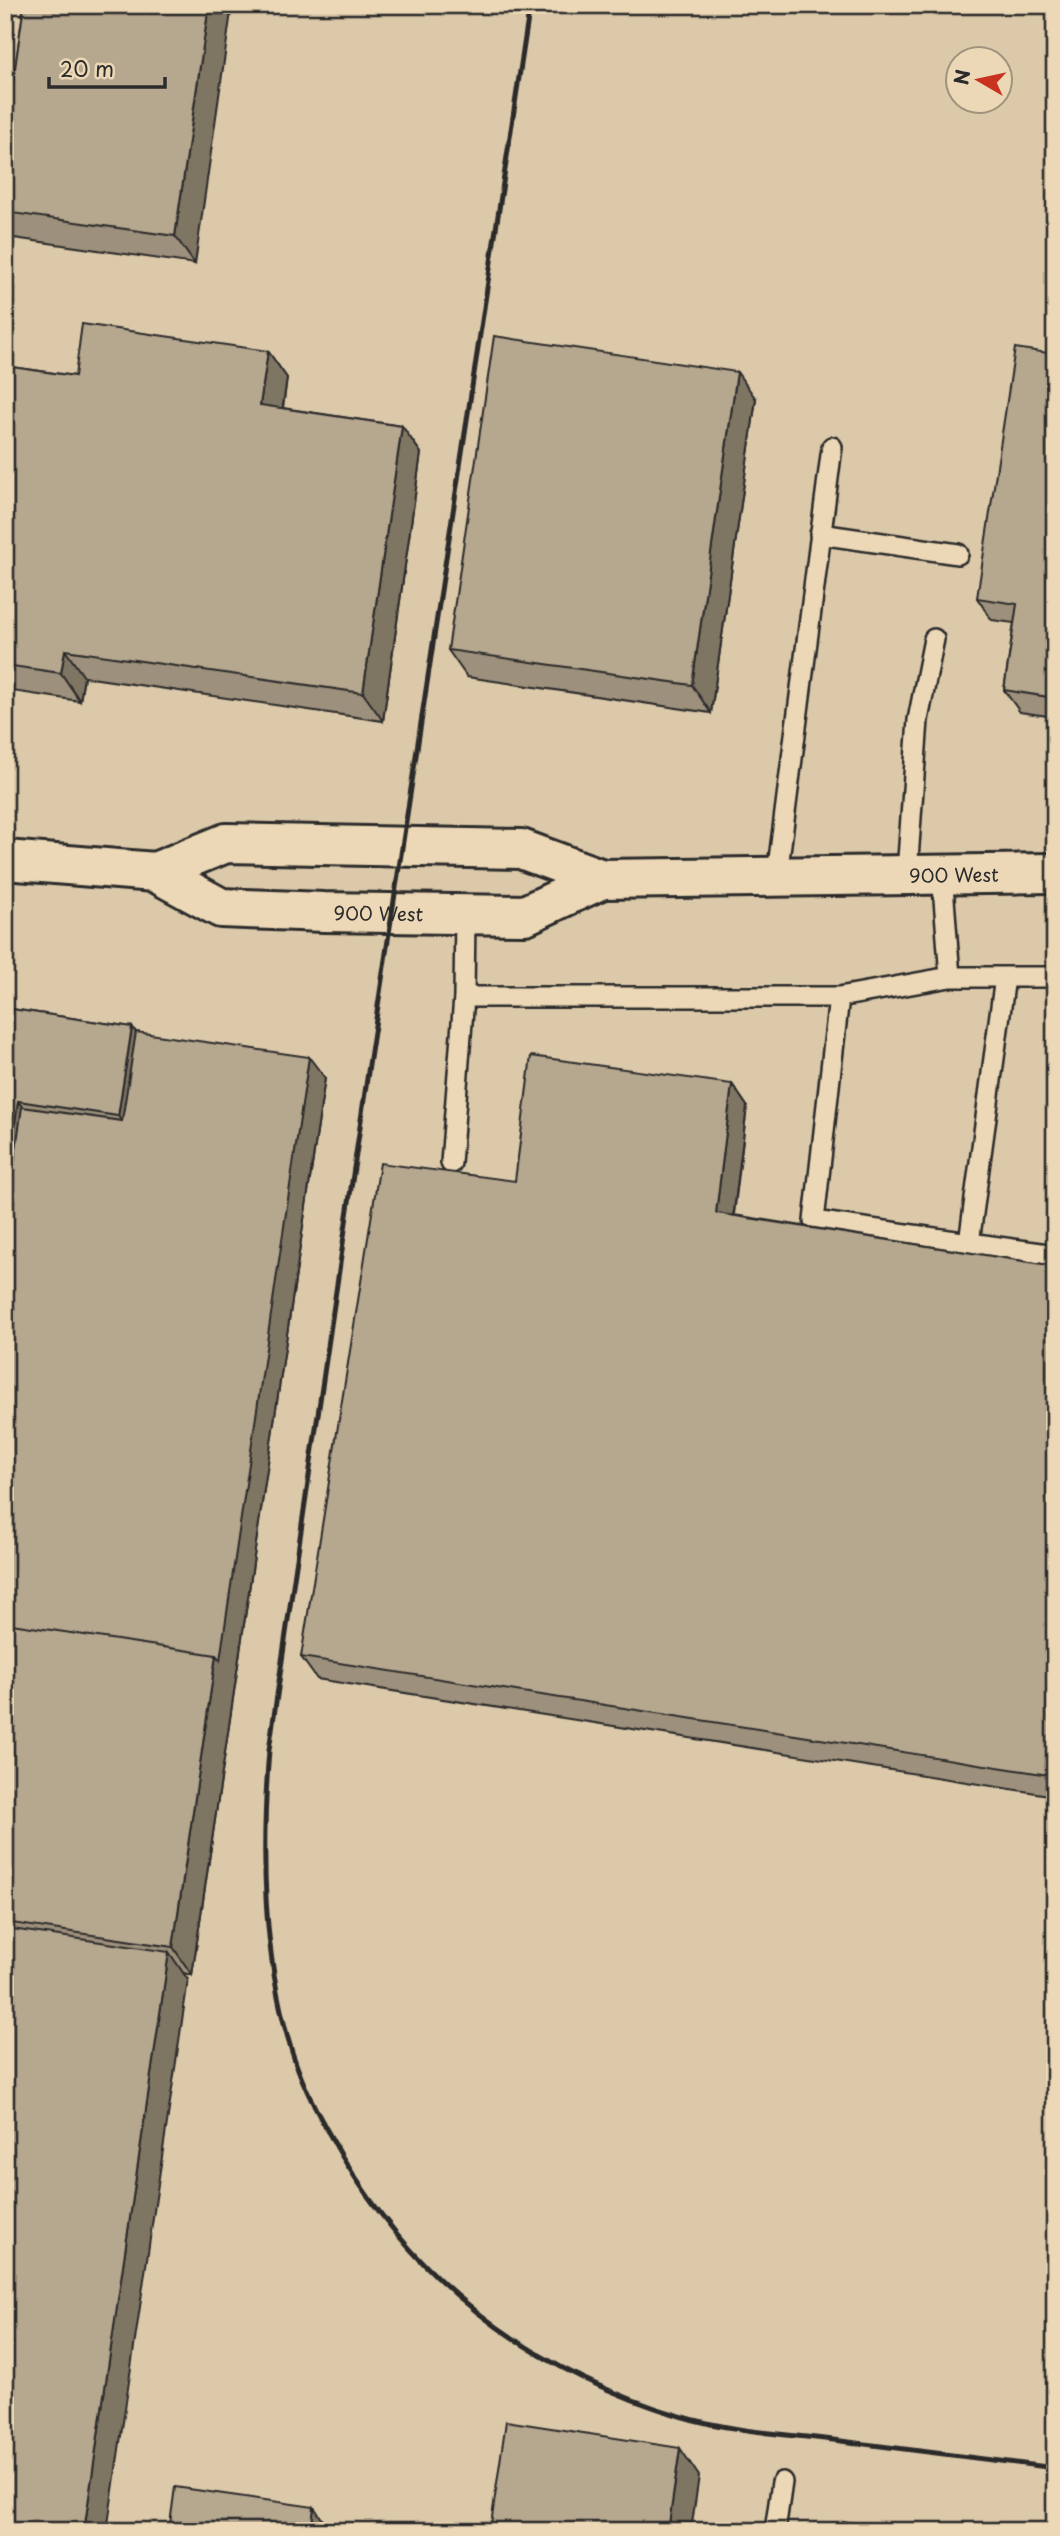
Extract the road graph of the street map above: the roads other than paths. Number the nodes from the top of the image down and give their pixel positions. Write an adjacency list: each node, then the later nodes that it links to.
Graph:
1 (832, 447): 2 (lane)
2 (820, 534): 3 (lane); 9 (lane)
3 (958, 554)
4 (933, 639): 7 (lane)
5 (5, 860): 6 (main road, 900 West)
6 (155, 872): 10 (main road, 900 West); 11 (main road, 900 West)
7 (924, 873): 8 (main road, 900 West); 9 (main road, 900 West); 12 (lane)
8 (1055, 873)
9 (777, 875): 10 (main road, 900 West)
10 (602, 879): 11 (main road, 900 West)
11 (465, 915): 15 (lane)
12 (950, 977): 13 (lane); 16 (lane)
13 (1005, 977): 14 (lane); 18 (lane)
14 (1055, 977)
15 (464, 997): 16 (lane); 17 (lane)
16 (839, 997): 18 (lane)
17 (451, 1163)
18 (969, 1243): 19 (lane)
19 (1055, 1255)
20 (782, 2482): 21 (lane)
21 (775, 2531)

